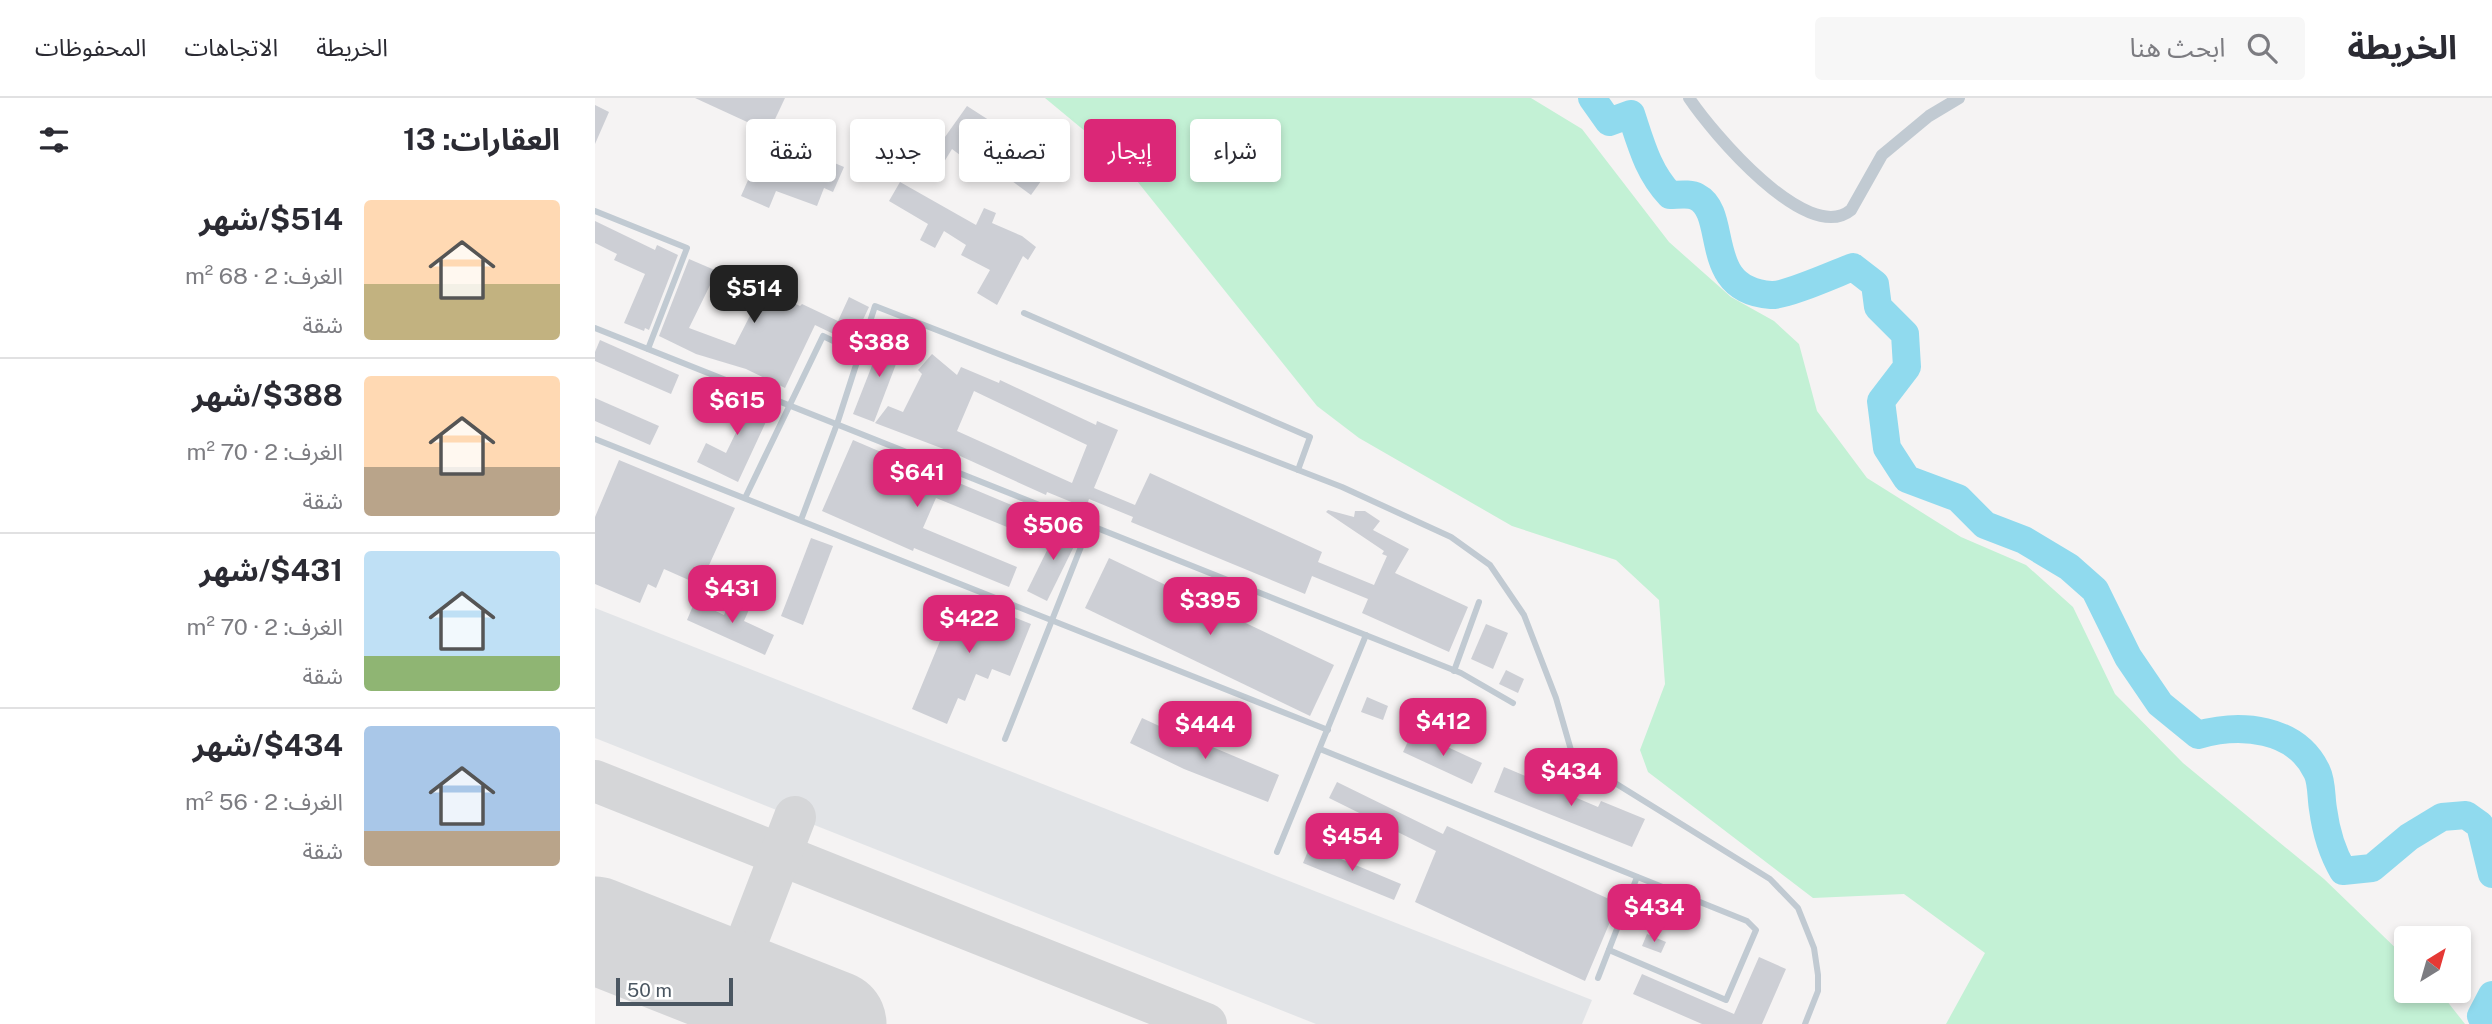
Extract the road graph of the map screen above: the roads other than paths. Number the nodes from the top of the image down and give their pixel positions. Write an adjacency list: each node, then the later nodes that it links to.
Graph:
1 (1689, 98): 2 (street)
2 (1959, 98)
3 (595, 211): 6 (lane)
4 (1024, 313): 11 (lane)
5 (595, 328): 6 (lane)
6 (648, 349): 8 (lane)
7 (860, 354): 8 (lane); 9 (lane); 11 (lane)
8 (789, 405): 9 (lane); 12 (lane)
9 (837, 424): 13 (lane); 14 (lane)
10 (595, 439): 12 (lane)
11 (1298, 470): 27 (lane)
12 (745, 498): 13 (lane)
13 (800, 520): 16 (lane)
14 (1090, 524): 16 (lane); 17 (lane)
15 (1479, 602): 18 (lane)
16 (1052, 620): 20 (lane); 21 (lane)
17 (1366, 635): 18 (lane); 20 (lane)
18 (1454, 671): 19 (lane)
19 (1513, 703)
20 (1328, 730): 22 (lane)
21 (1005, 739)
22 (1320, 749): 23 (lane); 24 (lane)
23 (1277, 852)
24 (1637, 877): 25 (lane); 25 (lane)
25 (1609, 950): 26 (lane)
26 (1598, 978)
27 (1805, 1024)

